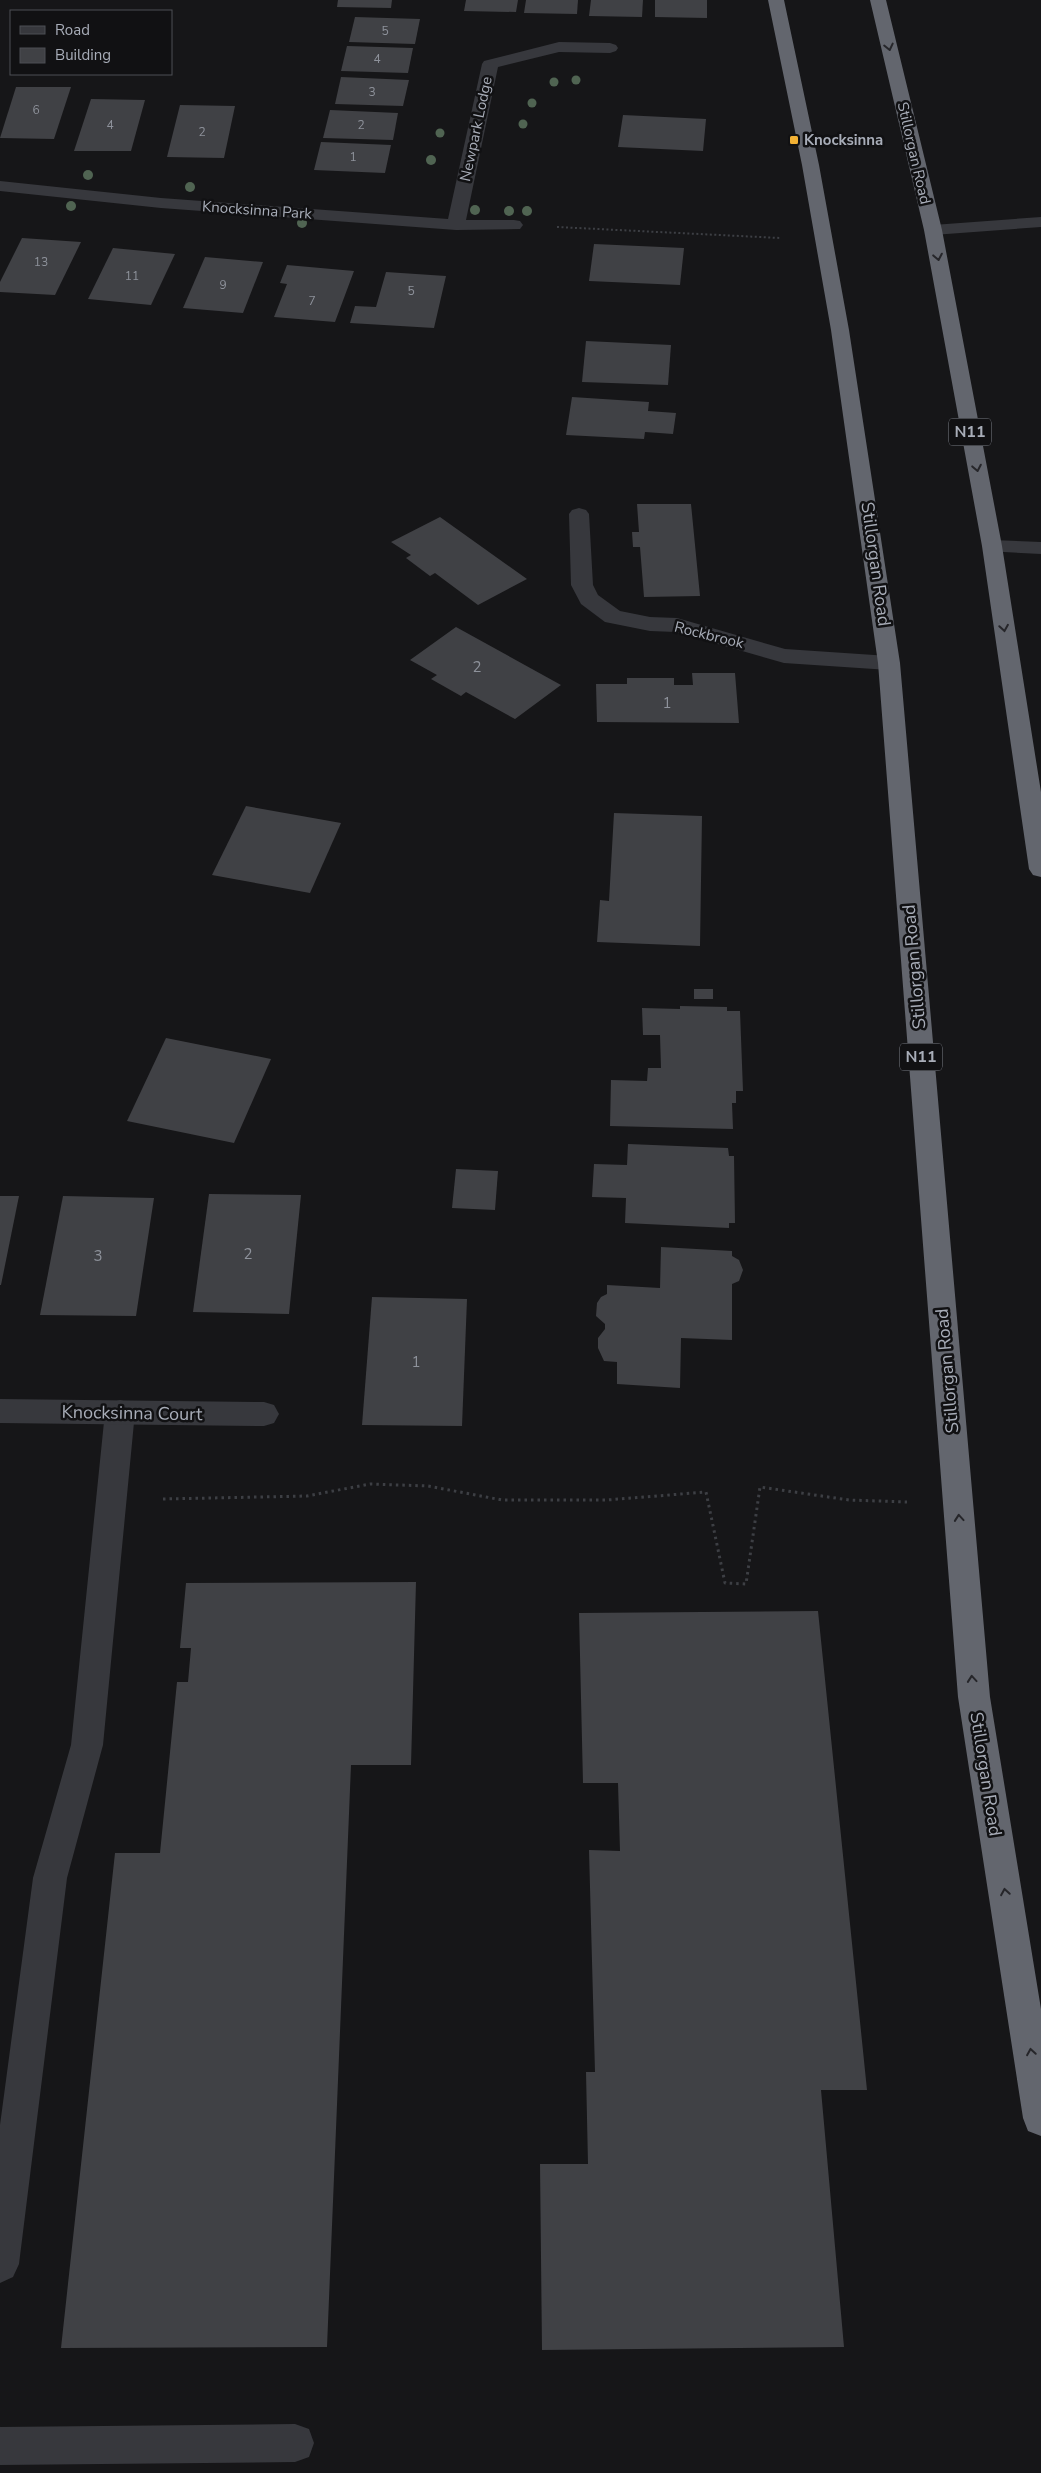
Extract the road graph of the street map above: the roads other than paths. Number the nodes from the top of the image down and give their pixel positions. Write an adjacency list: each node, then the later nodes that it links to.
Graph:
1 (776, 0): 12 (highway, Stillorgan Road / N11)
2 (878, 0): 8 (highway, Stillorgan Road / N11, one-way to 8)
3 (610, 48): 6 (street, Newpark Lodge)
4 (0, 186): 6 (street, Knocksinna Park)
5 (1041, 222): 8 (street)
6 (456, 225): 7 (street, Knocksinna Park)
7 (514, 225)
8 (933, 230): 10 (highway, Stillorgan Road / N11, one-way to 10)
9 (579, 514): 12 (street, Rockbrook)
10 (992, 546): 11 (street); 13 (highway, Stillorgan Road / N11, one-way to 13)
11 (1041, 548)
12 (889, 663): 17 (highway, Stillorgan Road / N11, one-way to 12)
13 (1041, 869)
14 (0, 1411): 15 (street, Knocksinna Court)
15 (120, 1412): 16 (street, Knocksinna Court); 18 (street)
16 (264, 1414)
17 (1041, 2118)
18 (0, 2264)
19 (295, 2443): 20 (street)
20 (0, 2446)

